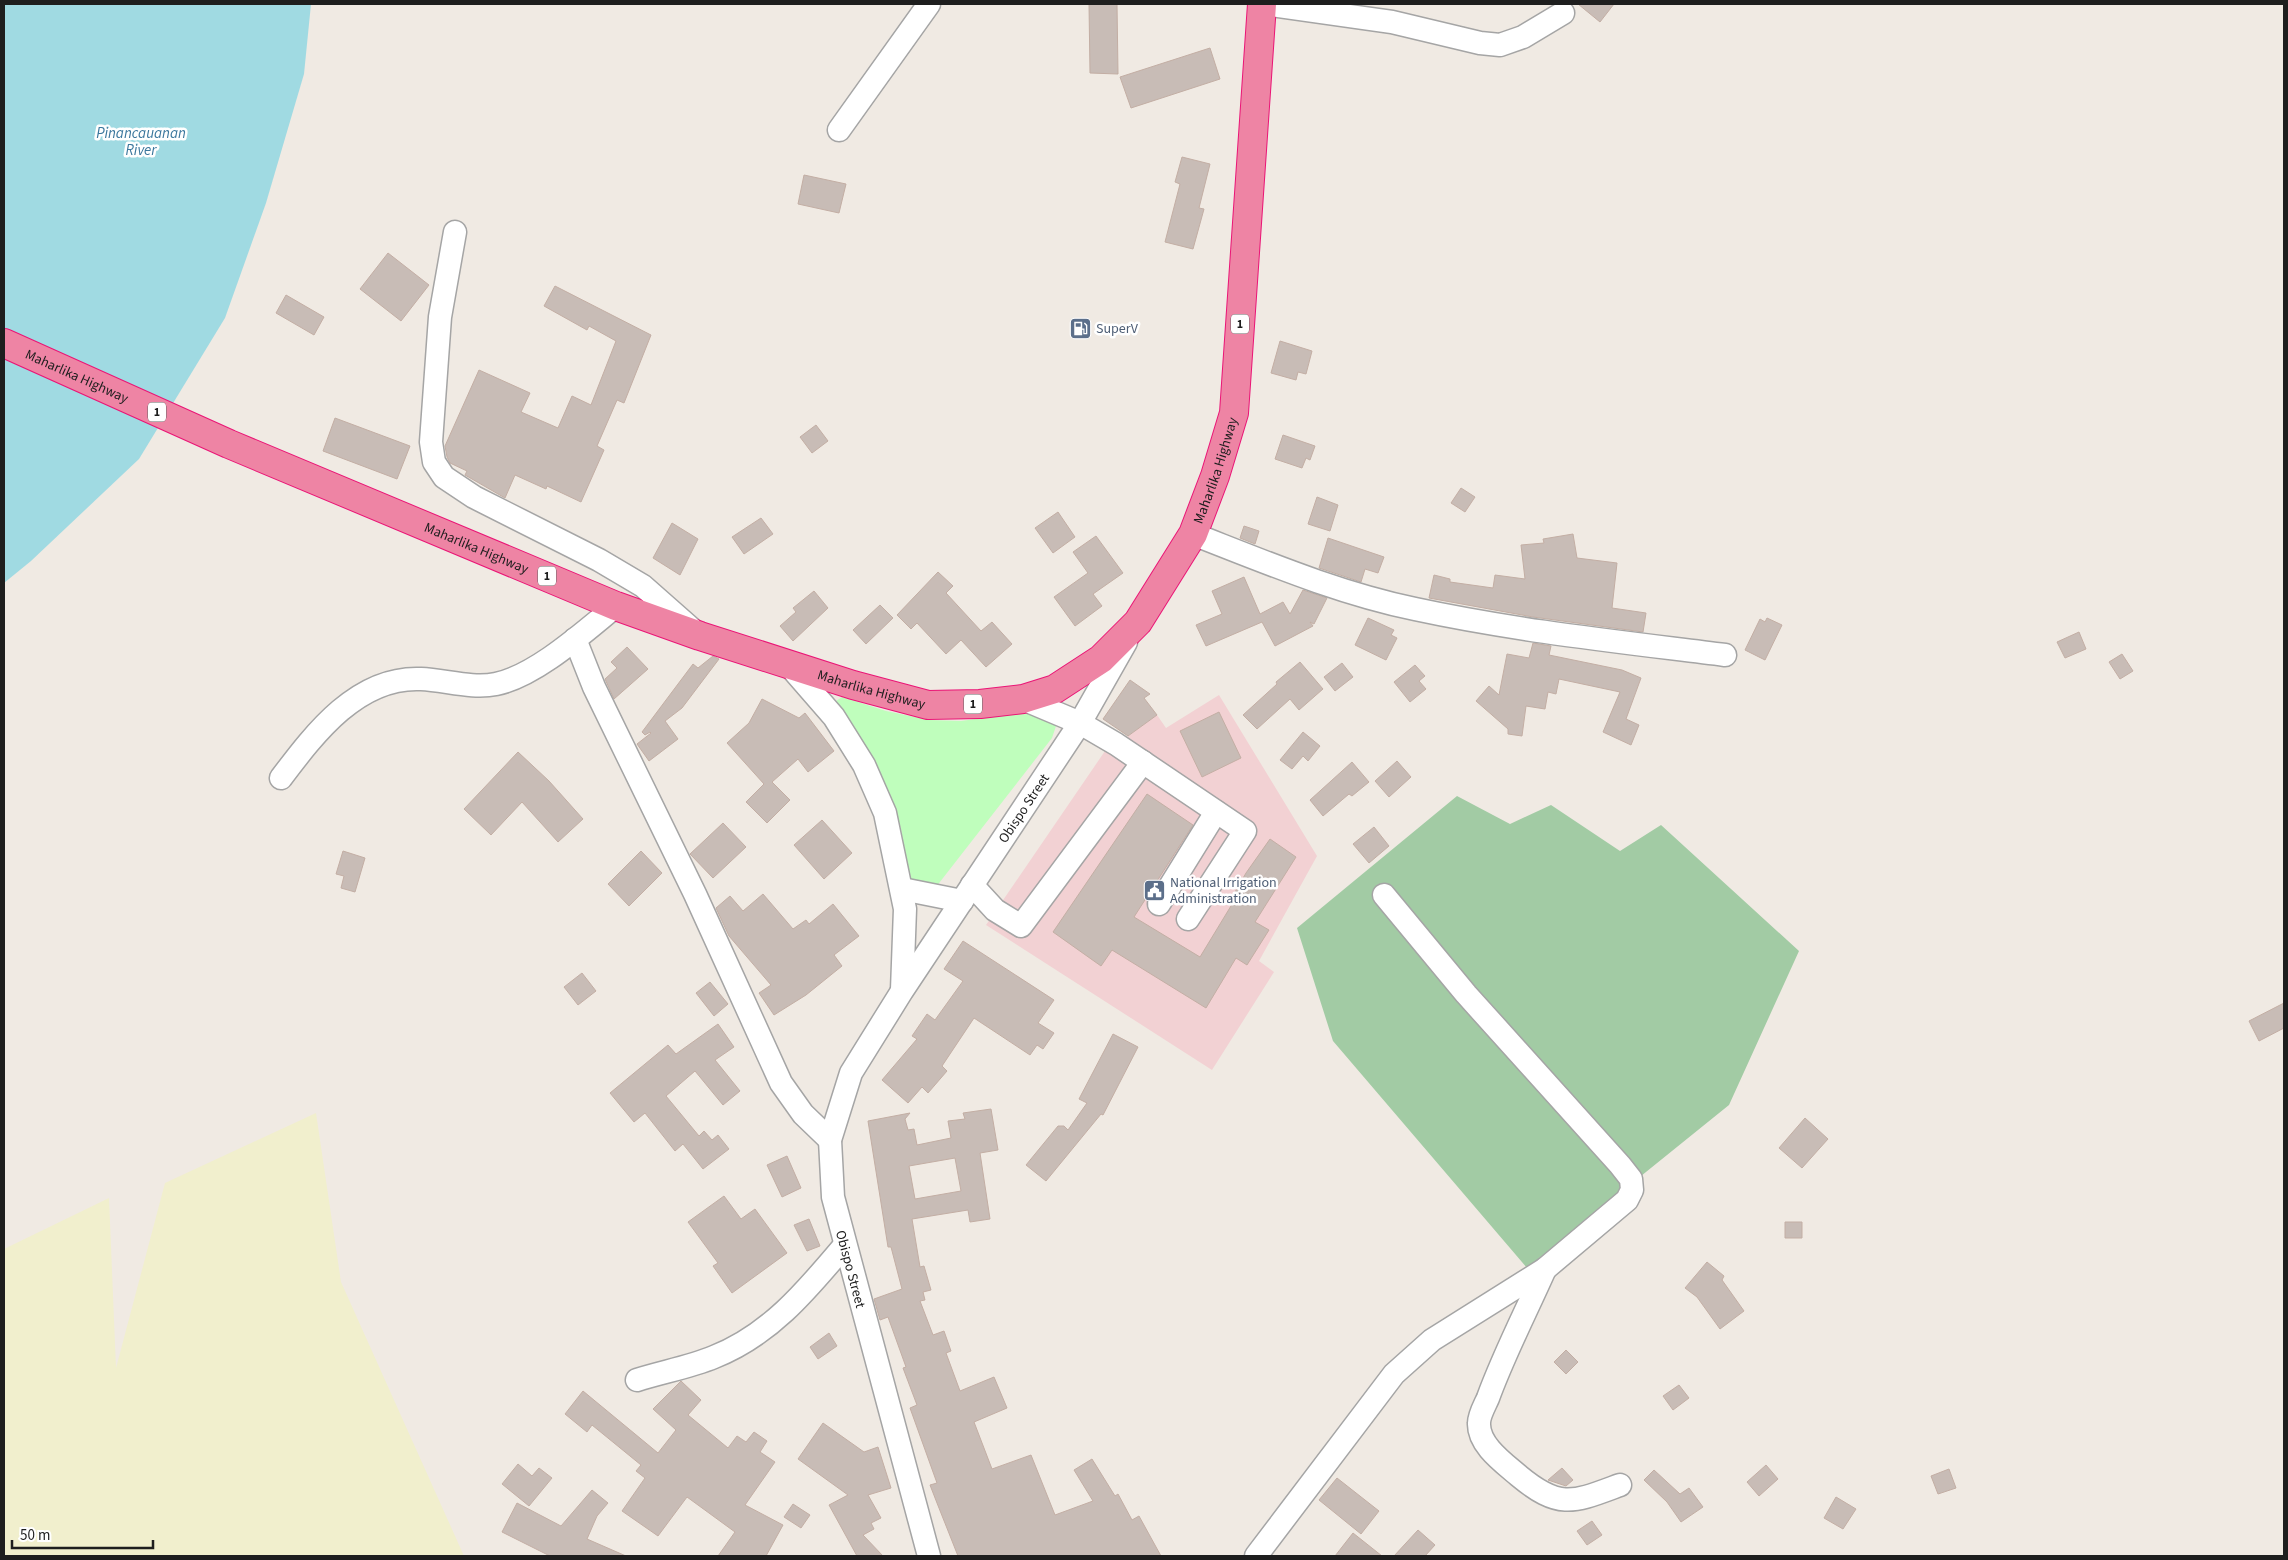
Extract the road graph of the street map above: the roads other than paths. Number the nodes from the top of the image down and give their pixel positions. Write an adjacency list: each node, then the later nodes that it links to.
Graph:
1 (929, 4): 4 (street)
2 (1263, 4): 3 (street); 7 (highway, Maharlika Highway / 1)
3 (1563, 13)
4 (839, 130)
5 (455, 232): 10 (street)
6 (4, 343): 8 (highway, Maharlika Highway / 1)
7 (1192, 534): 9 (highway, Maharlika Highway / 1); 12 (street)
8 (616, 606): 10 (highway, Maharlika Highway / 1); 11 (street)
9 (1138, 622): 14 (highway, Maharlika Highway / 1); 15 (street, Obispo Street)
10 (700, 636): 13 (highway, Maharlika Highway / 1)
11 (575, 639): 17 (street); 25 (street)
12 (1725, 655)
13 (787, 663): 14 (highway, Maharlika Highway / 1); 19 (street)
14 (1023, 698): 15 (street)
15 (1080, 723): 16 (street); 20 (street, Obispo Street)
16 (1143, 762): 18 (street); 20 (street)
17 (281, 778)
18 (1216, 812): 22 (street); 23 (street)
19 (902, 889): 20 (street); 24 (street)
20 (967, 893): 24 (street, Obispo Street)
21 (1384, 895): 27 (street)
22 (1158, 904)
23 (1188, 919)
24 (902, 991): 25 (street, Obispo Street)
25 (830, 1140): 26 (street, Obispo Street)
26 (844, 1246): 28 (street); 30 (street, Obispo Street)
27 (1545, 1269): 29 (street); 31 (street)
28 (637, 1380)
29 (1620, 1485)
30 (929, 1556)
31 (1256, 1556)

